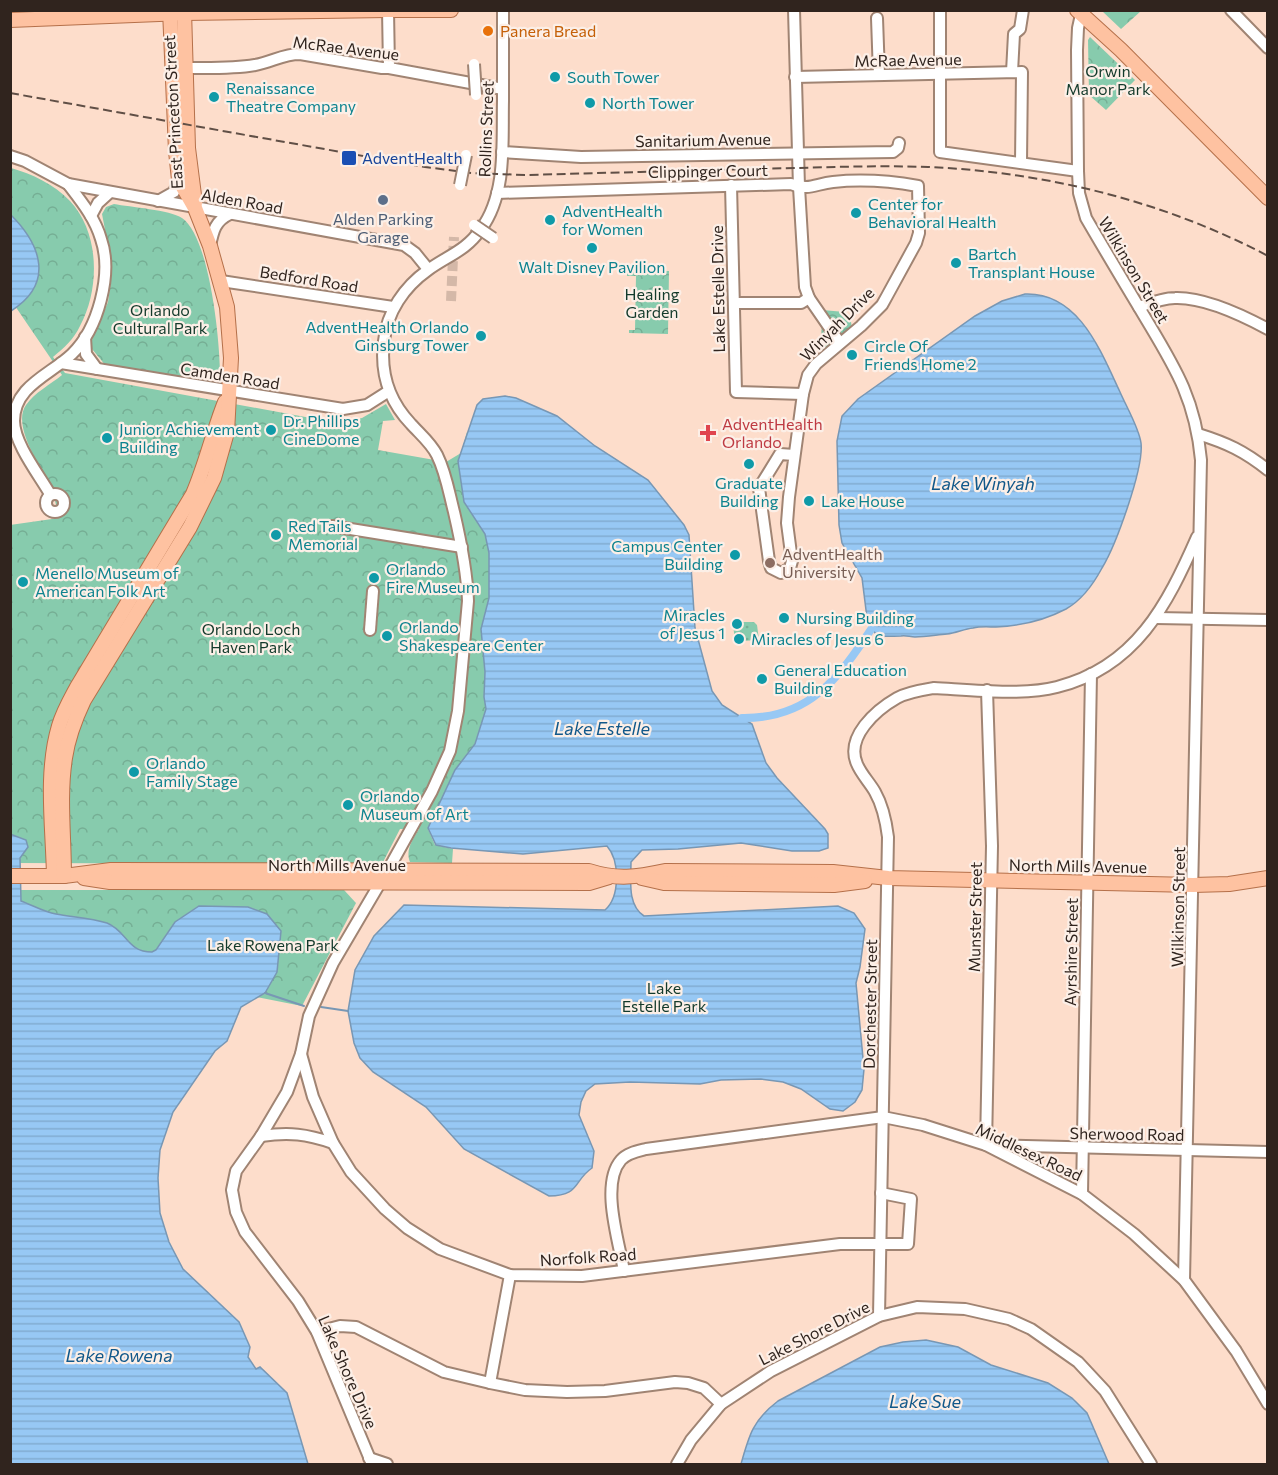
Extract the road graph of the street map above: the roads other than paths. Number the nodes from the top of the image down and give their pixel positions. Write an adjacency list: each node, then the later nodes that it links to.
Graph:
1 (388, 10): 2 (main road); 9 (main road); 19 (street)
2 (451, 10)
3 (503, 10): 24 (street, Rollins Street)
4 (794, 10): 23 (street)
5 (940, 10): 21 (street)
6 (1023, 10): 20 (street)
7 (1231, 10): 15 (street)
8 (1240, 10): 15 (street)
9 (278, 11): 11 (main road)
10 (1080, 11): 32 (street, Wilkinson Street); 41 (main road)
11 (177, 12): 12 (main road); 18 (main road, East Princeton Street); 33 (main road, East Princeton Street)
12 (73, 14): 14 (main road)
13 (877, 18): 22 (street)
14 (10, 20)
15 (1243, 23): 16 (street)
16 (1268, 48)
17 (474, 64): 25 (street, bridge)
18 (185, 68): 19 (street, McRae Avenue); 43 (main road, East Princeton Street)
19 (389, 68): 24 (street, McRae Avenue)
20 (1017, 72): 21 (street, McRae Avenue); 31 (street)
21 (941, 74): 22 (street, McRae Avenue); 31 (street)
22 (879, 75): 23 (street, McRae Avenue)
23 (795, 77): 28 (street)
24 (503, 89): 27 (street, Rollins Street)
25 (476, 95)
26 (898, 143): 28 (street, Sanitarium Avenue)
27 (502, 152): 28 (street, Sanitarium Avenue); 40 (street, Rollins Street)
28 (798, 153): 38 (street)
29 (466, 155): 36 (street, bridge)
30 (10, 156): 34 (street, Alden Road)
31 (1021, 162): 32 (street)
32 (1078, 171): 54 (street, Wilkinson Street)
33 (179, 180): 42 (street); 43 (main road, East Princeton Street)
34 (68, 184): 39 (street, Alden Road); 45 (street)
35 (731, 185): 38 (street, Clippinger Court); 40 (street, Clippinger Court); 51 (street, Lake Estelle Drive)
36 (460, 186)
37 (918, 186): 38 (street, Clippinger Court); 57 (street, Winyah Drive)
38 (799, 187): 52 (street)
39 (109, 193): 42 (street, Alden Road); 45 (street)
40 (497, 193): 49 (street, Rollins Street)
41 (1268, 198)
42 (158, 201): 43 (street, Alden Road)
43 (195, 208): 44 (street, Alden Road); 48 (main road, East Princeton Street)
44 (230, 214): 48 (street); 49 (street, Alden Road)
45 (92, 216): 56 (street)
46 (474, 225): 47 (street, bridge)
47 (493, 238)
48 (210, 246): 50 (main road, East Princeton Street)
49 (428, 269): 53 (street, Rollins Street)
50 (221, 281): 53 (street, Bedford Road); 61 (main road, East Princeton Street)
51 (734, 298): 52 (street); 62 (street, Lake Estelle Drive)
52 (809, 298): 57 (street)
53 (393, 308): 60 (street, Rollins Street)
54 (1139, 308): 55 (street); 63 (street, Wilkinson Street)
55 (1268, 329)
56 (85, 336): 58 (street); 59 (street)
57 (840, 343): 62 (street, Winyah Drive)
58 (62, 363): 59 (street, Camden Road); 66 (street)
59 (97, 369): 61 (street, Camden Road)
60 (389, 391): 61 (street, Camden Road); 69 (street, Rollins Street)
61 (229, 392): 78 (main road, East Princeton Street)
62 (803, 394): 64 (street, Winyah Drive)
63 (1198, 434): 65 (street); 68 (street, Wilkinson Street)
64 (794, 454): 64 (street, Winyah Drive)
65 (1268, 470)
66 (50, 494)
67 (332, 526): 69 (street)
68 (1198, 534): 71 (street, Wilkinson Street); 72 (street, Wilkinson Street)
69 (462, 547): 79 (street, Rollins Street)
70 (373, 591): 74 (street)
71 (1156, 618): 72 (street); 75 (street, Wilkinson Street)
72 (1199, 618): 73 (street); 84 (street, Wilkinson Street)
73 (1268, 620)
74 (370, 630)
75 (1091, 674): 76 (street, Wilkinson Street); 83 (street, Ayrshire Street)
76 (987, 690): 80 (street, Dorchester Street); 82 (street, Munster Street)
77 (10, 876): 78 (main road, North Mills Avenue)
78 (59, 876): 79 (main road, North Mills Avenue)
79 (384, 876): 80 (main road, North Mills Avenue); 85 (street, Lake Shore Drive)
80 (888, 878): 82 (main road, North Mills Avenue); 86 (street, Dorchester Street)
81 (1268, 878): 84 (main road, North Mills Avenue)
82 (991, 880): 83 (main road, North Mills Avenue); 89 (street, Munster Street)
83 (1087, 883): 84 (main road, North Mills Avenue); 90 (street, Ayrshire Street)
84 (1193, 885): 91 (street, Wilkinson Street)
85 (301, 1054): 87 (street, Lake Shore Drive); 88 (street, Norfolk Road)
86 (883, 1117): 89 (street, Middlesex Road); 93 (street, Dorchester Street); 96 (street, Middlesex Road)
87 (261, 1136): 88 (street); 100 (street, Lake Shore Drive)
88 (333, 1143): 97 (street, Norfolk Road)
89 (986, 1145): 90 (street, Sherwood Road); 94 (street, Middlesex Road)
90 (1083, 1148): 91 (street, Sherwood Road); 94 (street, Ayrshire Street)
91 (1187, 1150): 92 (street, Sherwood Road); 98 (street, Wilkinson Street)
92 (1268, 1152)
93 (881, 1193): 95 (street, Dorchester Street); 95 (street, Norfolk Road)
94 (1082, 1194): 98 (street, Middlesex Road)
95 (882, 1246): 96 (street, Norfolk Road); 99 (street, Dorchester Street)
96 (624, 1271): 97 (street, Norfolk Road)
97 (510, 1275): 101 (street)
98 (1184, 1280): 102 (street, Middlesex Road)
99 (879, 1316): 103 (street, Lake Shore Drive); 107 (street, Lake Shore Drive)
100 (317, 1332): 101 (street); 104 (street, Lake Shore Drive)
101 (490, 1383): 103 (street)
102 (1266, 1399)
103 (721, 1404): 106 (street, Lake Shore Drive)
104 (370, 1461): 105 (street)
105 (387, 1464)
106 (677, 1464)
107 (1151, 1464)

